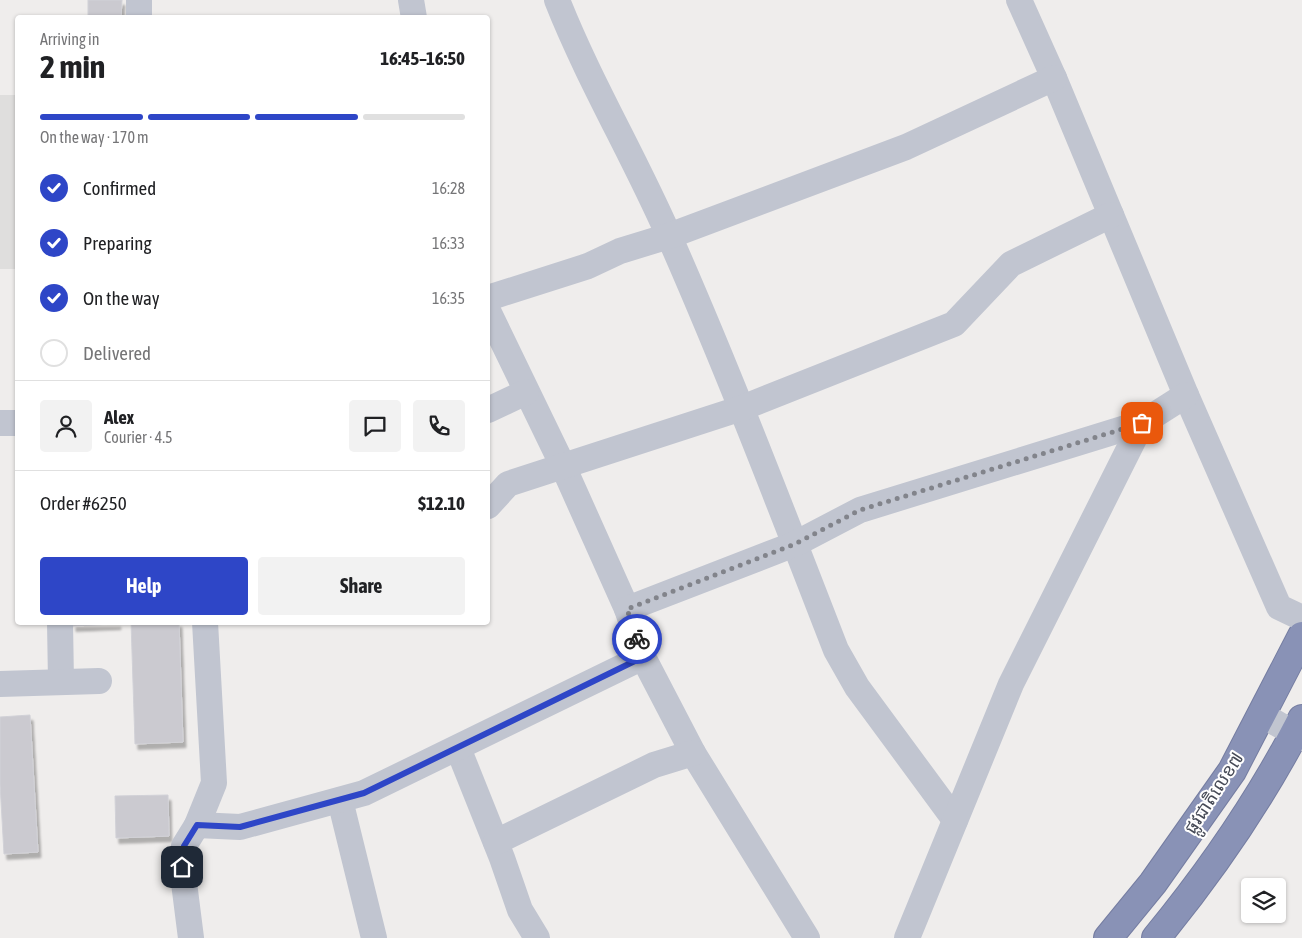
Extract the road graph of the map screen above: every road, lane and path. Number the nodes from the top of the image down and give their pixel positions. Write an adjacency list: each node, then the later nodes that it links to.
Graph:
1 (139, 0): 5 (street)
2 (411, 0): 6 (street)
3 (557, 0): 9 (street)
4 (1019, 0): 7 (street)
5 (139, 15)
6 (414, 15)
7 (1054, 78): 8 (street); 9 (street)
8 (1111, 215): 13 (street); 14 (street)
9 (669, 236): 10 (street); 14 (street)
10 (490, 297)
11 (490, 314): 12 (street)
12 (526, 392): 15 (street); 19 (street)
13 (1186, 396): 18 (street); 23 (street)
14 (742, 408): 19 (street); 21 (street)
15 (490, 409)
16 (0, 423): 17 (street)
17 (15, 423)
18 (1142, 423): 21 (street); 36 (street)
19 (563, 466): 20 (street); 22 (street)
20 (490, 504)
21 (795, 544): 22 (street); 36 (street)
22 (627, 609): 27 (street)
23 (1302, 618)
24 (60, 625): 29 (street)
25 (205, 625): 37 (street)
26 (1302, 636): 31 (highway, ផ្លូវជាតិលេខ៧)
27 (643, 657): 33 (street); 34 (street)
28 (99, 681): 29 (street)
29 (61, 682): 30 (street)
30 (0, 684)
31 (1262, 715): 32 (street); 44 (highway, ផ្លូវជាតិលេខ៧)
32 (1300, 730): 45 (highway)
33 (458, 748): 35 (street); 38 (street)
34 (693, 753): 38 (street); 42 (street)
35 (340, 800): 37 (street); 40 (street)
36 (955, 820): 43 (street)
37 (197, 825): 39 (street)
38 (496, 842): 41 (street)
39 (191, 938)
40 (374, 938)
41 (537, 938)
42 (807, 938)
43 (907, 938)
44 (1108, 938)
45 (1156, 938)

